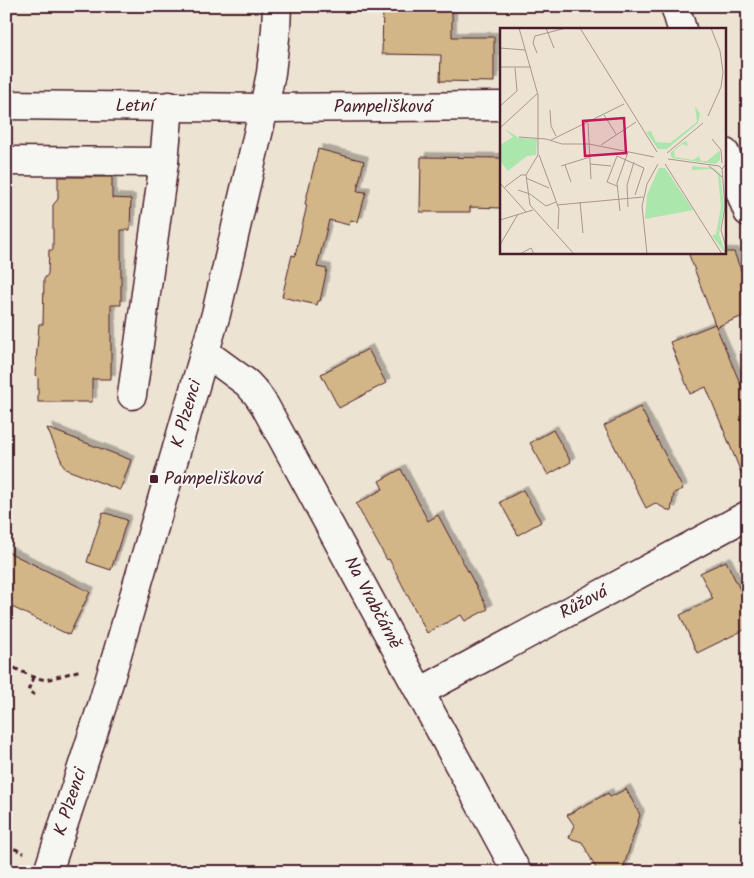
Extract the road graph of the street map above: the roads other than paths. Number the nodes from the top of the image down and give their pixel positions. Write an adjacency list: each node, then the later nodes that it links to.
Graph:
1 (278, 6): 7 (street, K Plzenci)
2 (675, 6): 3 (street)
3 (682, 28)
4 (6, 105): 5 (street, Letní)
5 (169, 106): 7 (street, Letní); 10 (street)
6 (500, 106): 7 (street, Pampelišková)
7 (264, 108): 12 (street, K Plzenci)
8 (726, 156): 11 (street)
9 (6, 161): 10 (street)
10 (164, 162): 13 (street)
11 (748, 212)
12 (206, 353): 15 (street, Na Vrabčárně); 16 (street, K Plzenci)
13 (132, 395)
14 (748, 515): 15 (street, Růžová)
15 (420, 692): 17 (street, Na Vrabčárně)
16 (48, 872)
17 (517, 872)

